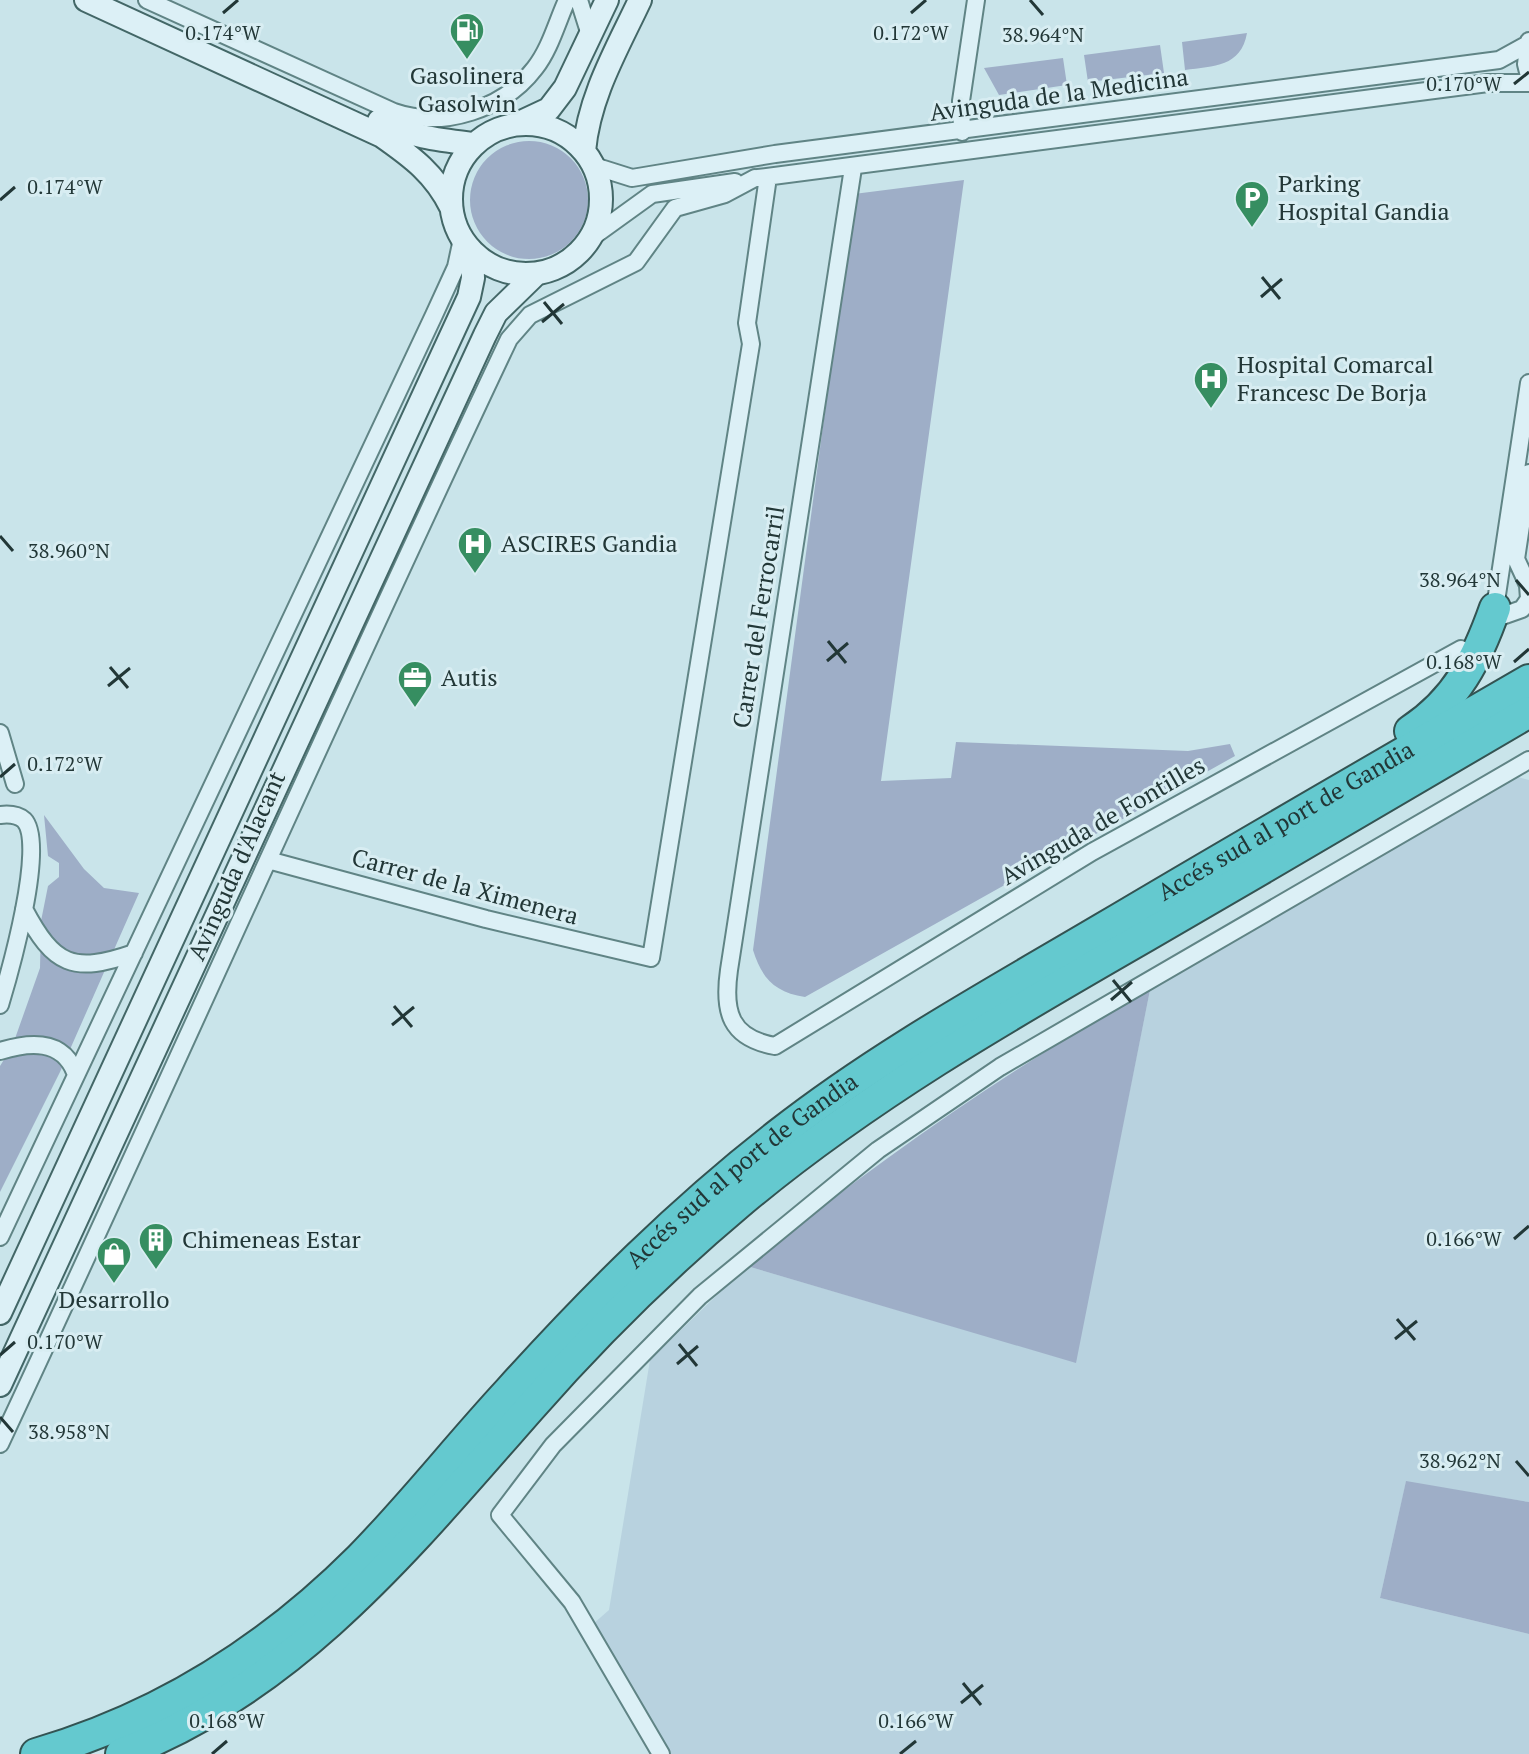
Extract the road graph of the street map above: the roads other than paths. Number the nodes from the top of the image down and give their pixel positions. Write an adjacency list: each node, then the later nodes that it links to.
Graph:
1 (86, 0): 20 (main road)
2 (117, 0): 16 (main road)
3 (147, 0): 9 (street)
4 (567, 0): 9 (street)
5 (579, 0): 10 (street)
6 (607, 0): 10 (main road)
7 (640, 0): 17 (main road)
8 (976, 0): 15 (street)
9 (162, 5)
10 (590, 35): 14 (main road)
11 (1528, 42): 12 (street); 15 (street, Avinguda de la Medicina)
12 (1529, 76)
13 (1529, 83): 18 (street, Avinguda de la Medicina)
14 (517, 124): 16 (main road); 17 (main road)
15 (962, 132): 17 (street, Avinguda de la Medicina)
16 (474, 144): 20 (main road)
17 (589, 159): 21 (main road)
18 (853, 168): 19 (street, Avinguda de la Medicina); 40 (street, Carrer del Ferrocarril)
19 (762, 178): 21 (street, Avinguda de la Medicina); 24 (street, Avinguda de la Medicina); 35 (street, Carrer de la Ximenera)
20 (451, 209): 22 (main road)
21 (591, 238): 23 (main road)
22 (467, 245): 23 (main road); 38 (street); 44 (main road, Avinguda d'Alacant)
23 (535, 275): 45 (main road, Avinguda d'Alacant)
24 (530, 315): 35 (street, Avinguda d'Alacant)
25 (1529, 383): 27 (street)
26 (1529, 473): 27 (street)
27 (1495, 608): 36 (highway)
28 (1461, 649): 40 (street, Avinguda de Fontilles)
29 (1529, 680): 36 (highway, Accés sud al port de Gandia)
30 (1529, 712): 48 (highway, Accés sud al port de Gandia)
31 (0, 733): 33 (street)
32 (1529, 760): 49 (street)
33 (15, 784)
34 (6, 814): 37 (street)
35 (268, 860): 46 (street, Avinguda d'Alacant)
36 (1151, 900): 47 (highway, Accés sud al port de Gandia)
37 (24, 909): 38 (street); 39 (street)
38 (134, 953): 42 (street)
39 (0, 1005)
40 (775, 1046)
41 (0, 1051): 42 (street)
42 (75, 1072): 43 (street)
43 (0, 1237)
44 (0, 1313)
45 (0, 1385)
46 (0, 1444)
47 (36, 1754)
48 (121, 1754)
49 (661, 1754)

